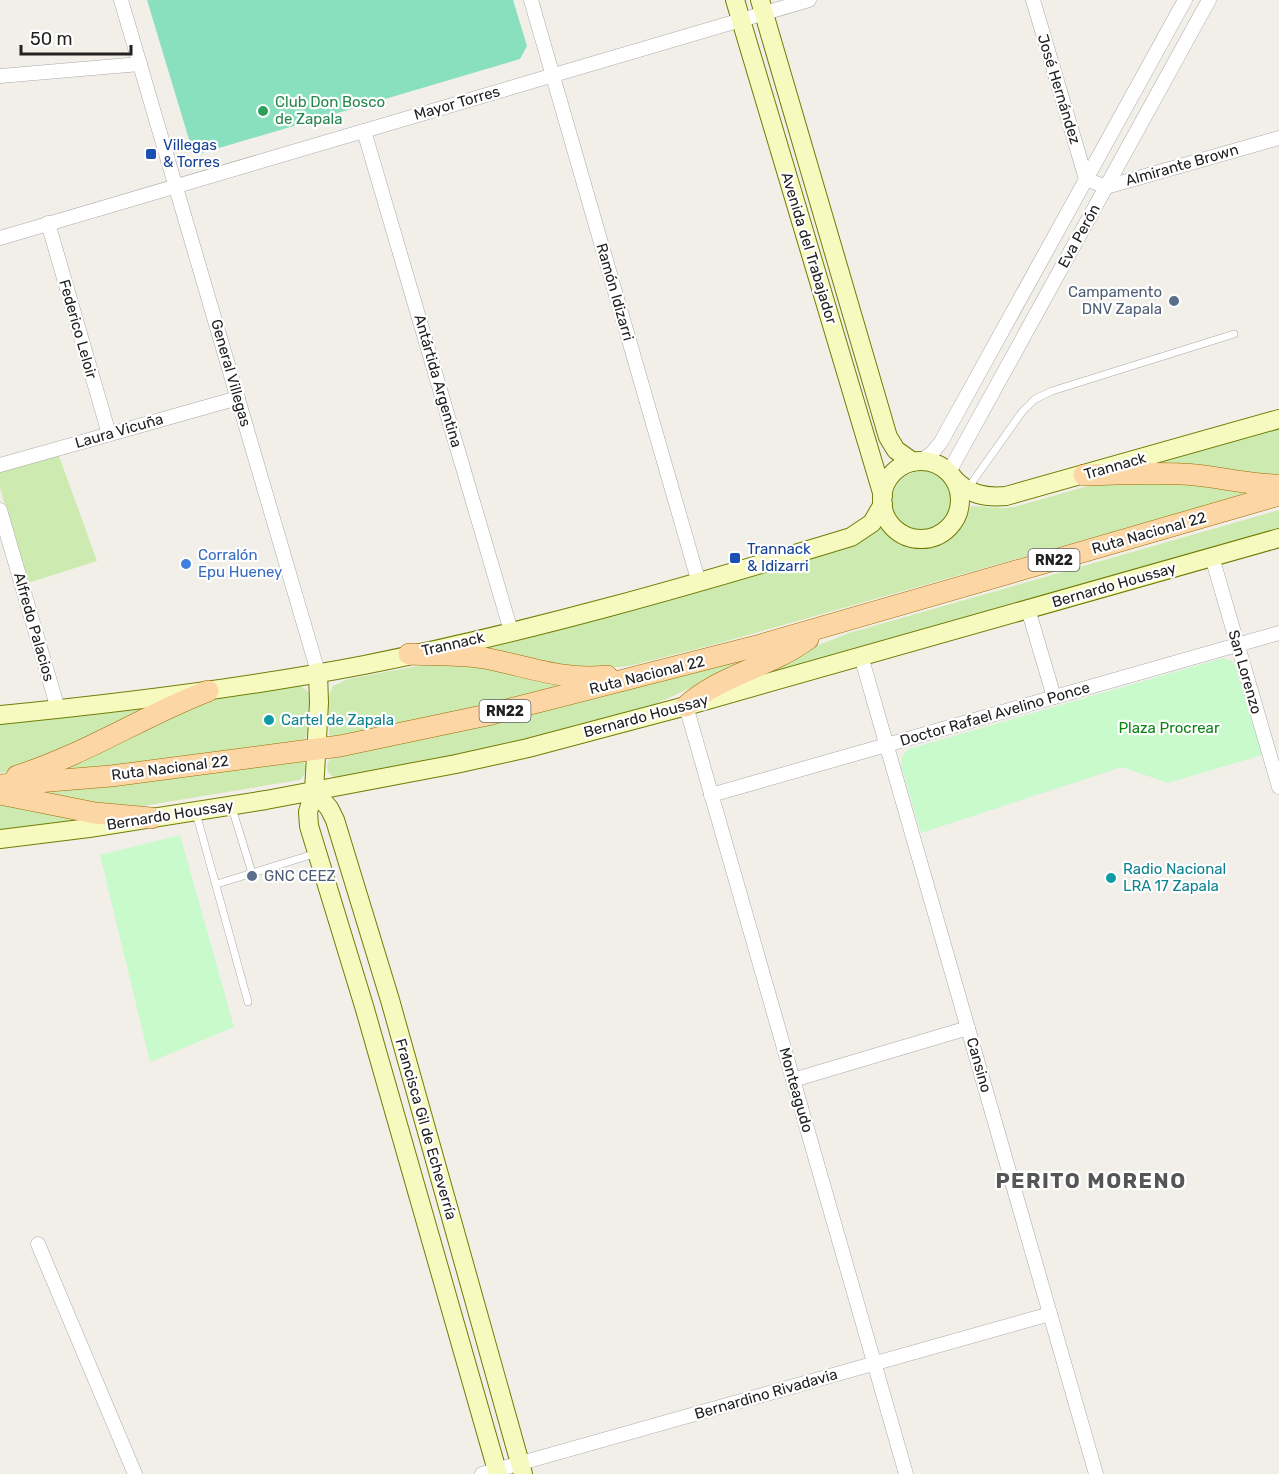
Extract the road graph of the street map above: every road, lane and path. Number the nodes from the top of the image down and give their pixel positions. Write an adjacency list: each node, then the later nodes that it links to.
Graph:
1 (122, 0): 10 (street, General Villegas)
2 (531, 0): 11 (street, Ramón Idizarri)
3 (735, 0): 9 (street, Avenida del Trabajador)
4 (809, 0): 8 (street, Mayor Torres)
5 (1033, 0): 15 (street, José Hernández)
6 (1185, 0): 15 (street, Eva Perón)
7 (1209, 0): 17 (street, Eva Perón)
8 (762, 7): 9 (street, Mayor Torres); 24 (street, Avenida del Trabajador)
9 (741, 20): 11 (street, Mayor Torres); 31 (street, Avenida del Trabajador)
10 (140, 64): 12 (street); 16 (street, General Villegas)
11 (553, 75): 13 (street, Mayor Torres); 35 (street, Ramón Idizarri)
12 (0, 76)
13 (364, 131): 16 (street, Mayor Torres); 38 (street, Antártida Argentina)
14 (1279, 138): 17 (street, Almirante Brown)
15 (1086, 179): 17 (street, Almirante Brown); 24 (street, Eva Perón)
16 (176, 186): 18 (street, Mayor Torres); 21 (street, General Villegas)
17 (1106, 187): 27 (street, Eva Perón)
18 (48, 223): 19 (street, Mayor Torres); 23 (street, Federico Leloir)
19 (0, 237)
20 (1234, 334): 30 (lane)
21 (238, 398): 23 (street, Laura Vicuña); 44 (street, General Villegas)
22 (1279, 419): 26 (street, Trannack)
23 (108, 434): 25 (street, Laura Vicuña)
24 (916, 462): 27 (street); 31 (street, Trannack)
25 (0, 465)
26 (1084, 475): 28 (main road); 30 (street, Trannack)
27 (951, 476): 30 (street)
28 (1279, 485)
29 (1279, 495): 37 (main road, Ruta Nacional 22 / RN22)
30 (964, 499): 31 (street)
31 (883, 500): 35 (street, Trannack)
32 (0, 510): 48 (street, Alfredo Palacios)
33 (1279, 538): 34 (street, Bernardo Houssay)
34 (1212, 557): 36 (street, Bernardo Houssay); 40 (street, San Lorenzo)
35 (699, 583): 38 (street, Trannack)
36 (1028, 609): 42 (street, Bernardo Houssay); 46 (street)
37 (829, 625): 43 (main road, Ruta Nacional 22 / RN22); 47 (main road)
38 (511, 631): 41 (street, Trannack)
39 (1279, 633): 40 (street, Doctor Rafael Avelino Ponce)
40 (1238, 645): 46 (street, Doctor Rafael Avelino Ponce); 53 (street, San Lorenzo)
41 (409, 654): 43 (main road); 44 (street, Trannack)
42 (861, 656): 47 (street, Bernardo Houssay); 50 (street, Cansino)
43 (691, 664): 51 (main road, Ruta Nacional 22 / RN22)
44 (318, 672): 45 (street, Trannack); 51 (street, General Villegas)
45 (208, 691): 48 (street, Trannack); 52 (main road)
46 (1054, 697): 50 (street, Doctor Rafael Avelino Ponce)
47 (686, 706): 54 (street, Bernardo Houssay); 56 (street, Monteagudo)
48 (58, 709): 49 (street, Trannack)
49 (0, 715)
50 (887, 745): 56 (street, Doctor Rafael Avelino Ponce); 67 (street, Cansino)
51 (317, 748): 52 (main road, Ruta Nacional 22 / RN22); 54 (street, Francisca Gil de Echeverría)
52 (0, 783)
53 (1279, 787)
54 (314, 791): 57 (street, Bernardo Houssay); 61 (street, Francisca Gil de Echeverría); 64 (street, Francisca Gil de Echeverría)
55 (0, 794): 59 (main road)
56 (711, 795): 68 (street, Monteagudo)
57 (231, 806): 58 (street, Bernardo Houssay); 62 (lane)
58 (195, 811): 59 (street, Bernardo Houssay); 63 (lane)
59 (151, 818): 60 (street, Bernardo Houssay)
60 (0, 839)
61 (317, 853): 62 (lane); 66 (street, Francisca Gil de Echeverría)
62 (252, 873): 63 (lane)
63 (217, 884): 65 (lane)
64 (390, 1000): 66 (street); 72 (street, Francisca Gil de Echeverría)
65 (248, 1002)
66 (364, 1006): 73 (street, Francisca Gil de Echeverría)
67 (968, 1028): 68 (street); 70 (street, Cansino)
68 (793, 1080): 71 (street, Monteagudo)
69 (38, 1244): 74 (street)
70 (1050, 1314): 71 (street, Bernardino Rivadavia); 76 (street, Cansino)
71 (874, 1363): 72 (street, Bernardino Rivadavia); 75 (street, Monteagudo)
72 (521, 1469): 73 (street, Bernardino Rivadavia)
73 (492, 1473)
74 (135, 1474)
75 (906, 1474)
76 (1096, 1474)

